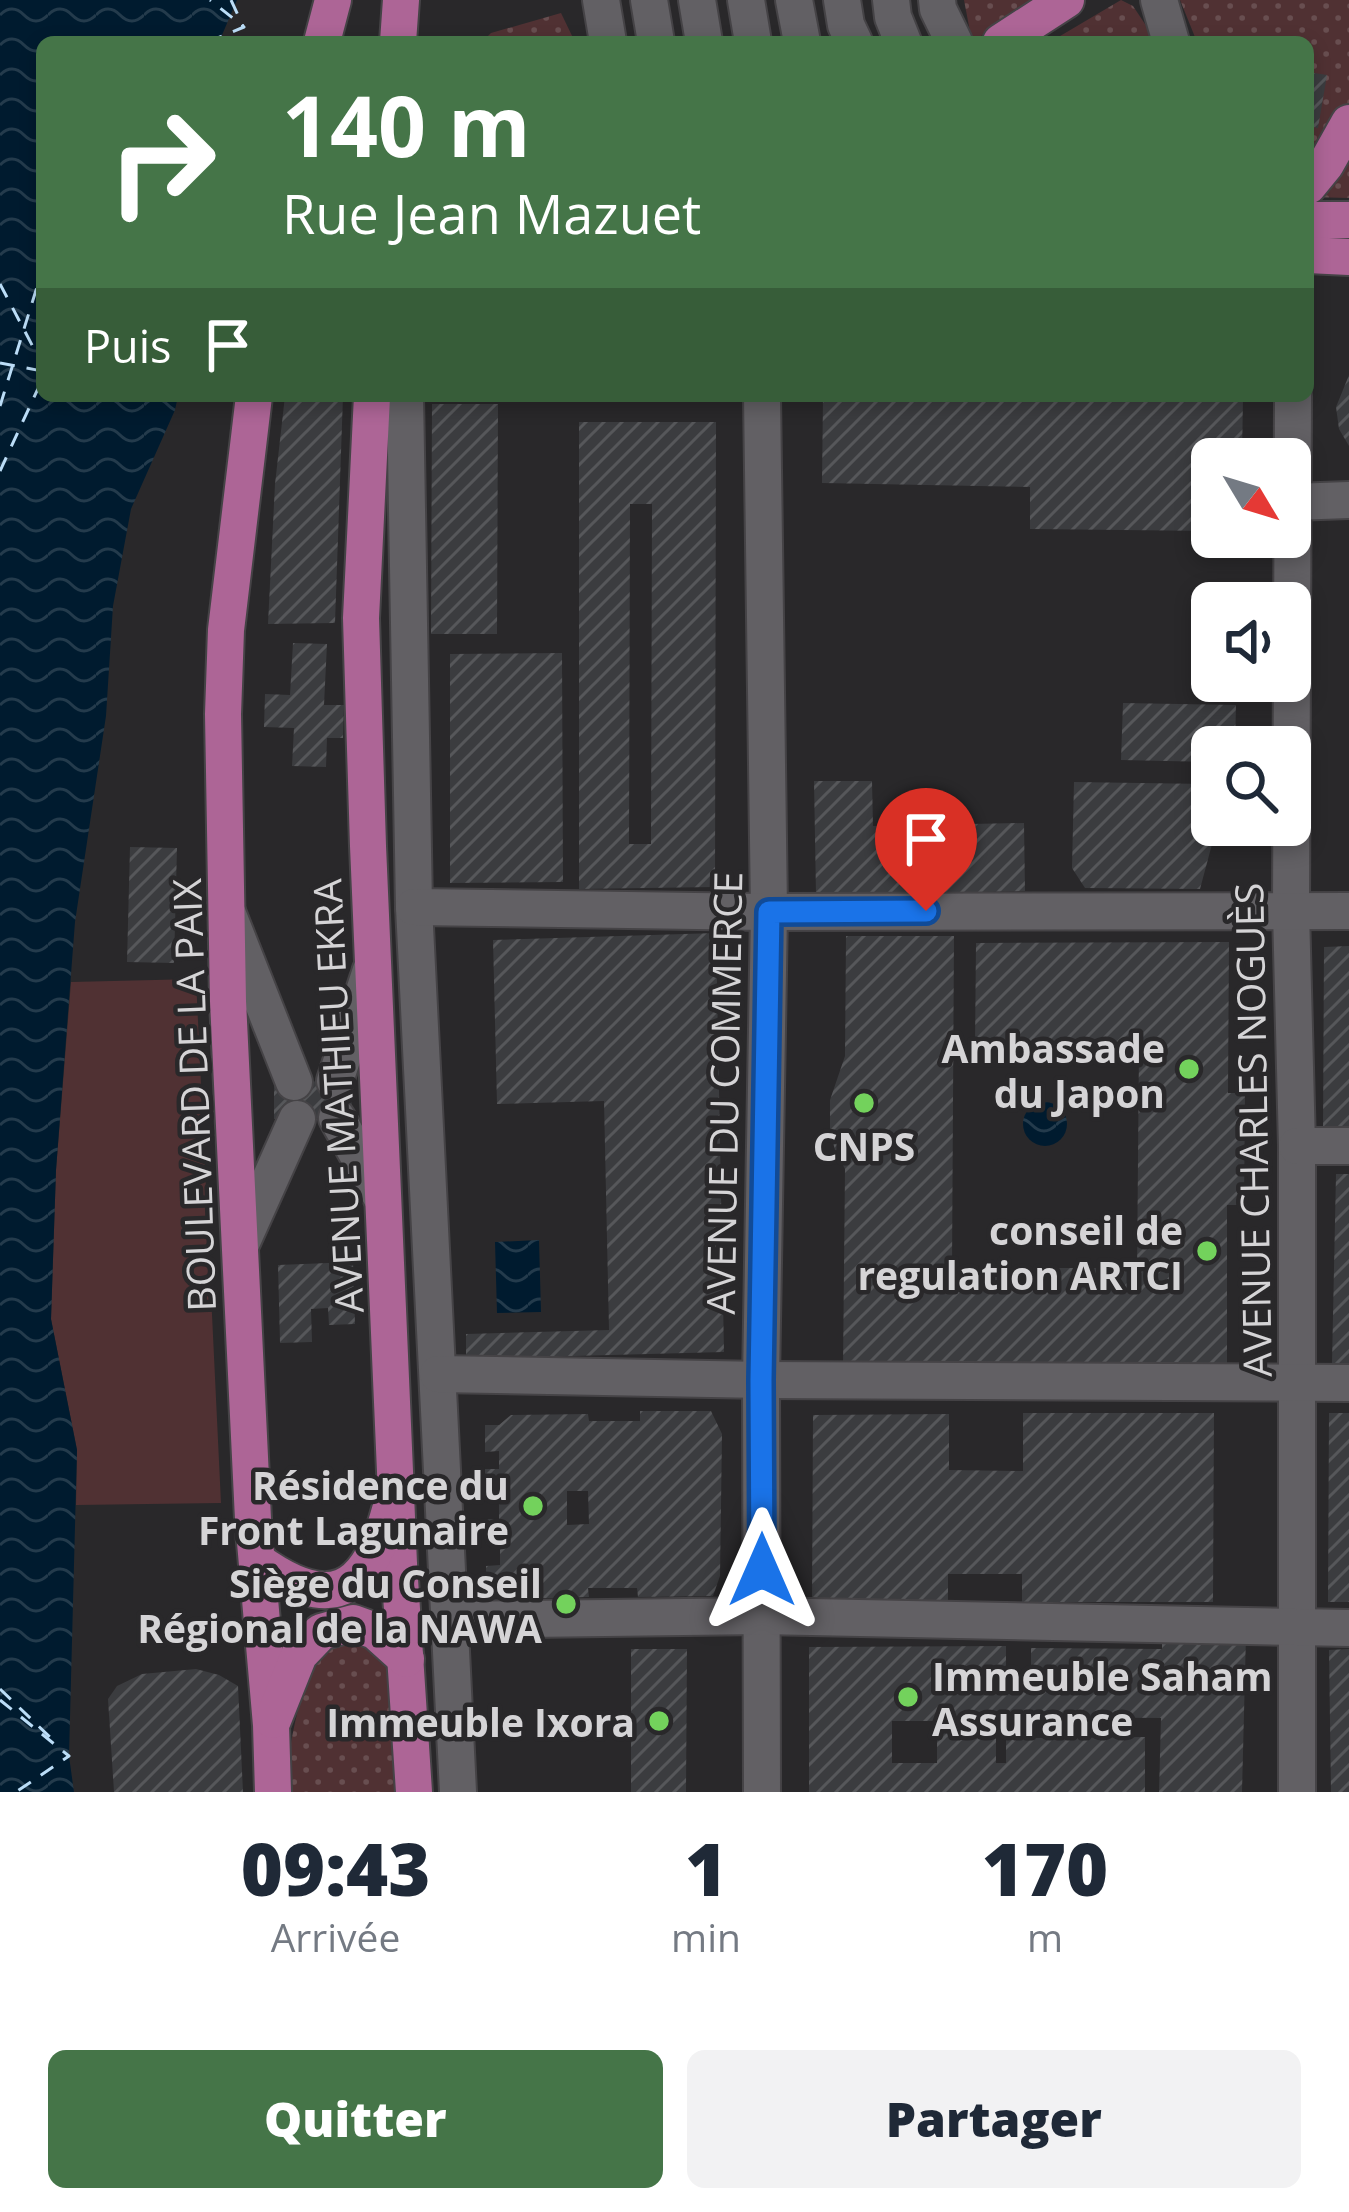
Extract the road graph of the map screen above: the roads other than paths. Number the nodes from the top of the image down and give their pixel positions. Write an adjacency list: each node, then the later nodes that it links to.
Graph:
1 (333, 0): 13 (main road)
2 (401, 0): 14 (main road)
3 (601, 0): 15 (street)
4 (649, 0): 16 (street)
5 (697, 0): 17 (street)
6 (746, 0): 18 (street)
7 (794, 0): 19 (street)
8 (842, 0): 20 (street)
9 (891, 0): 21 (street)
10 (937, 0): 22 (street)
11 (1066, 0): 23 (main road)
12 (1159, 0): 24 (street)
13 (324, 36)
14 (398, 36)
15 (607, 36)
16 (655, 36)
17 (703, 36)
18 (752, 36)
19 (801, 36)
20 (851, 36)
21 (901, 36)
22 (951, 36)
23 (1010, 36)
24 (1169, 36)
25 (1349, 123): 26 (main road)
26 (1314, 179)
27 (1314, 220): 28 (main road)
28 (1349, 220)
29 (1314, 255): 30 (main road)
30 (1349, 257)
31 (253, 402): 43 (main road, BOULEVARD DE LA PAIX)
32 (372, 402): 40 (main road, AVENUE MATHIEU EKRA)
33 (405, 402): 41 (street)
34 (762, 402): 46 (street, AVENUE DU COMMERCE)
35 (1293, 402): 36 (street, AVENUE CHARLES NOGUÈS)
36 (1293, 438)
37 (1349, 500): 38 (street)
38 (1311, 501)
39 (1293, 558): 44 (street, AVENUE CHARLES NOGUÈS)
40 (368, 846): 41 (street); 47 (main road, AVENUE MATHIEU EKRA)
41 (412, 847): 42 (street)
42 (414, 907): 46 (street); 55 (street)
43 (226, 909): 53 (main road, BOULEVARD DE LA PAIX); 53 (street)
44 (1291, 911): 45 (street); 46 (street); 50 (street, AVENUE CHARLES NOGUÈS)
45 (1349, 911)
46 (769, 912): 57 (street, AVENUE DU COMMERCE)
47 (373, 963): 48 (street); 52 (main road, AVENUE MATHIEU EKRA)
48 (335, 1081)
49 (337, 1118): 52 (street)
50 (1297, 1146): 51 (street); 59 (street, AVENUE CHARLES NOGUÈS)
51 (1349, 1146)
52 (383, 1200): 54 (main road, AVENUE MATHIEU EKRA)
53 (241, 1244): 61 (main road, BOULEVARD DE LA PAIX)
54 (386, 1259): 55 (street); 60 (main road, AVENUE MATHIEU EKRA)
55 (431, 1261): 56 (street)
56 (438, 1374): 57 (street); 63 (street)
57 (761, 1380): 59 (street); 62 (street, AVENUE DU COMMERCE)
58 (1349, 1383): 59 (street)
59 (1297, 1384): 64 (street, AVENUE CHARLES NOGUÈS)
60 (396, 1487): 61 (main road); 66 (main road, AVENUE MATHIEU EKRA)
61 (257, 1561): 67 (main road, BOULEVARD DE LA PAIX)
62 (762, 1616): 63 (street); 64 (street); 71 (street, AVENUE DU COMMERCE)
63 (451, 1620): 70 (street)
64 (1297, 1628): 65 (street); 72 (street, AVENUE CHARLES NOGUÈS)
65 (1349, 1628)
66 (406, 1659): 67 (main road); 69 (main road, AVENUE MATHIEU EKRA)
67 (271, 1725): 68 (main road, BOULEVARD DE LA PAIX)
68 (272, 1792)
69 (414, 1792)
70 (458, 1792)
71 (762, 1792)
72 (1298, 1792)

